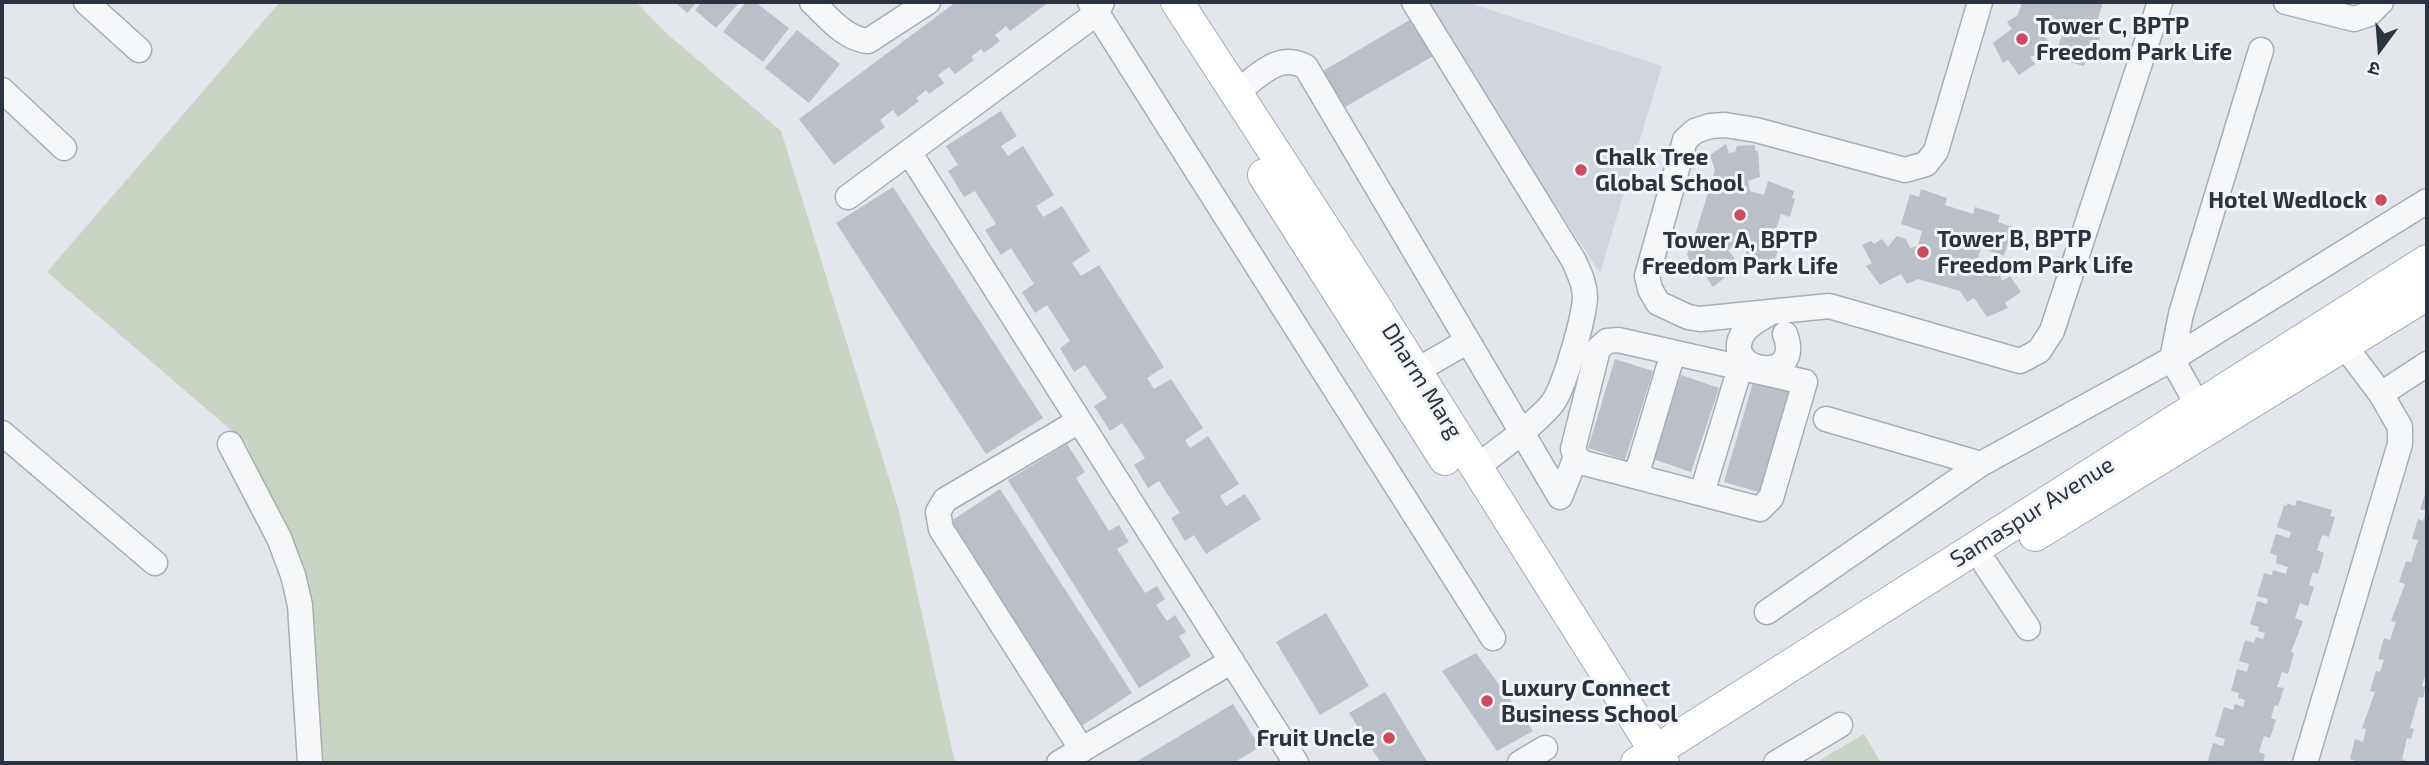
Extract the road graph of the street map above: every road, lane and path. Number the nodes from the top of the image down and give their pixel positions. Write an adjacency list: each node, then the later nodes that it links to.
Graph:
1 (86, 2): 12 (street)
2 (812, 2): 3 (street)
3 (928, 2)
4 (1155, 2): 52 (main road, Dharm Marg)
5 (1177, 2): 15 (main road, Dharm Marg)
6 (1414, 2): 35 (street)
7 (1980, 2): 22 (street)
8 (2160, 2): 22 (street)
9 (2286, 2): 10 (street)
10 (2381, 2)
11 (1096, 5): 17 (street); 47 (street)
12 (139, 50)
13 (2261, 50): 27 (street)
14 (2, 90): 16 (street)
15 (1236, 93): 24 (street); 30 (main road, Dharm Marg)
16 (64, 149)
17 (909, 152): 18 (street); 34 (street)
18 (848, 197)
19 (2427, 201): 27 (street)
20 (2427, 261): 32 (main road, Samaspur Avenue)
21 (2427, 294): 25 (main road, Samaspur Avenue)
22 (1774, 310): 23 (street)
23 (1785, 334)
24 (1468, 341): 30 (street); 35 (street)
25 (2344, 345): 31 (street); 44 (main road, Samaspur Avenue)
26 (1673, 353): 29 (street); 38 (street); 41 (street)
27 (2172, 359): 32 (street); 39 (street)
28 (2427, 364): 31 (street)
29 (1740, 368): 42 (street); 42 (street)
30 (1416, 371): 40 (main road, Dharm Marg)
31 (2381, 394): 58 (street)
32 (2198, 406): 52 (main road, Samaspur Avenue)
33 (1826, 419): 39 (street)
34 (1079, 421): 48 (street); 51 (street)
35 (1521, 432): 38 (street); 40 (street)
36 (2, 433): 43 (street)
37 (230, 444): 53 (street)
38 (1576, 457): 41 (street)
39 (1981, 464): 45 (street)
40 (1476, 467): 52 (main road, Dharm Marg)
41 (1636, 476): 42 (street)
42 (1702, 493)
43 (155, 563)
44 (1986, 565): 46 (street); 52 (main road, Samaspur Avenue)
45 (1767, 612)
46 (2028, 628)
47 (1493, 638)
48 (1232, 661): 51 (street); 55 (street)
49 (1840, 725): 57 (street)
50 (1545, 748): 56 (street)
51 (1082, 750): 54 (street)
52 (1649, 761)
53 (310, 763)
54 (1059, 763)
55 (1296, 763)
56 (1520, 763)
57 (1776, 763)
58 (2305, 763)

